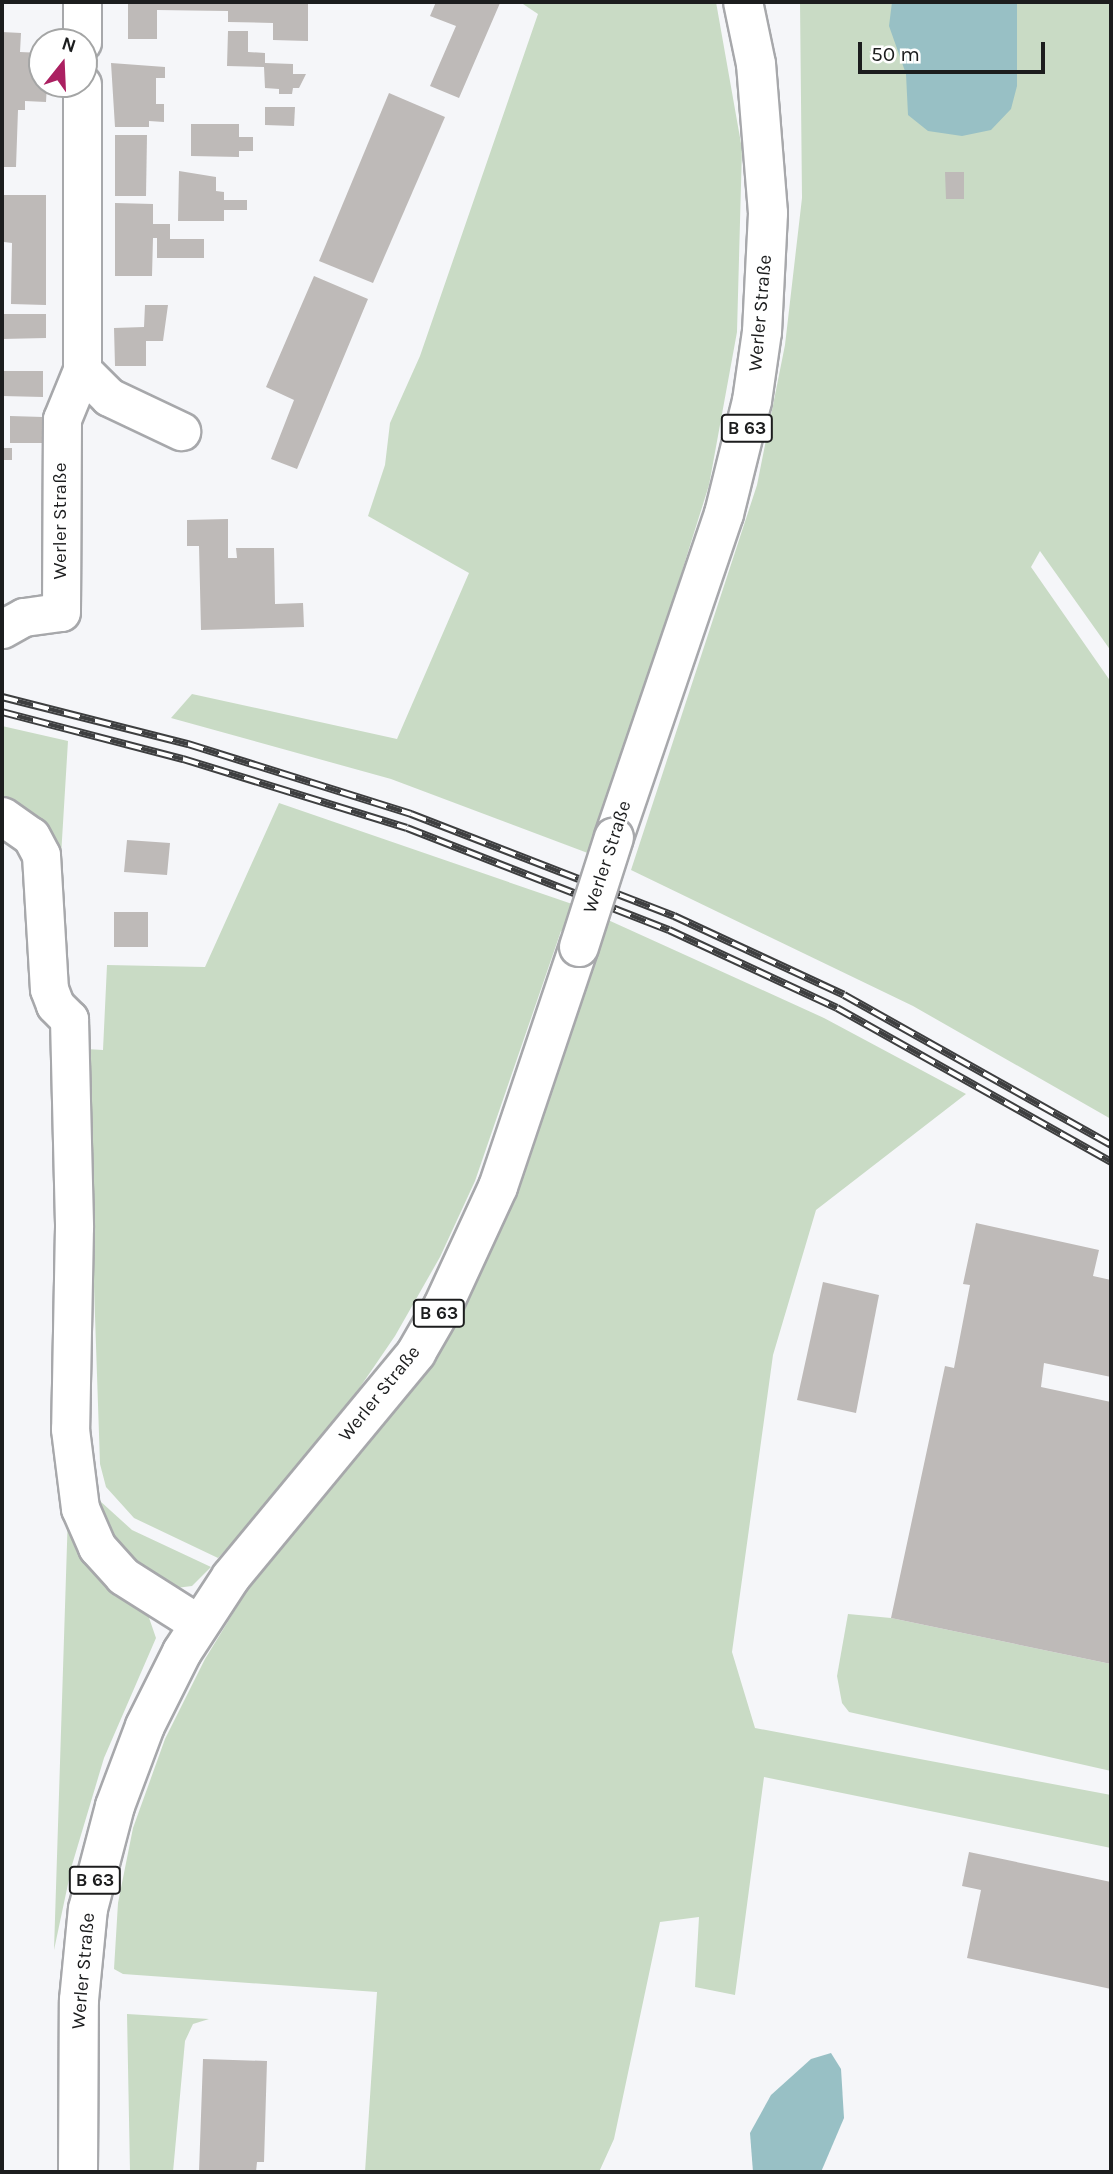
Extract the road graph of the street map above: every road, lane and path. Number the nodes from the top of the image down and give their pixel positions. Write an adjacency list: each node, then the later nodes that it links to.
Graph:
1 (82, 2): 3 (street)
2 (743, 2): 9 (main road, Werler Straße / B 63, bridge)
3 (82, 28)
4 (82, 98): 5 (street, Werler Straße)
5 (82, 370): 6 (street); 7 (street, Werler Straße)
6 (181, 430)
7 (2, 629)
8 (2, 816): 9 (street)
9 (199, 1624): 10 (main road, Werler Straße / B 63)
10 (78, 2172)

